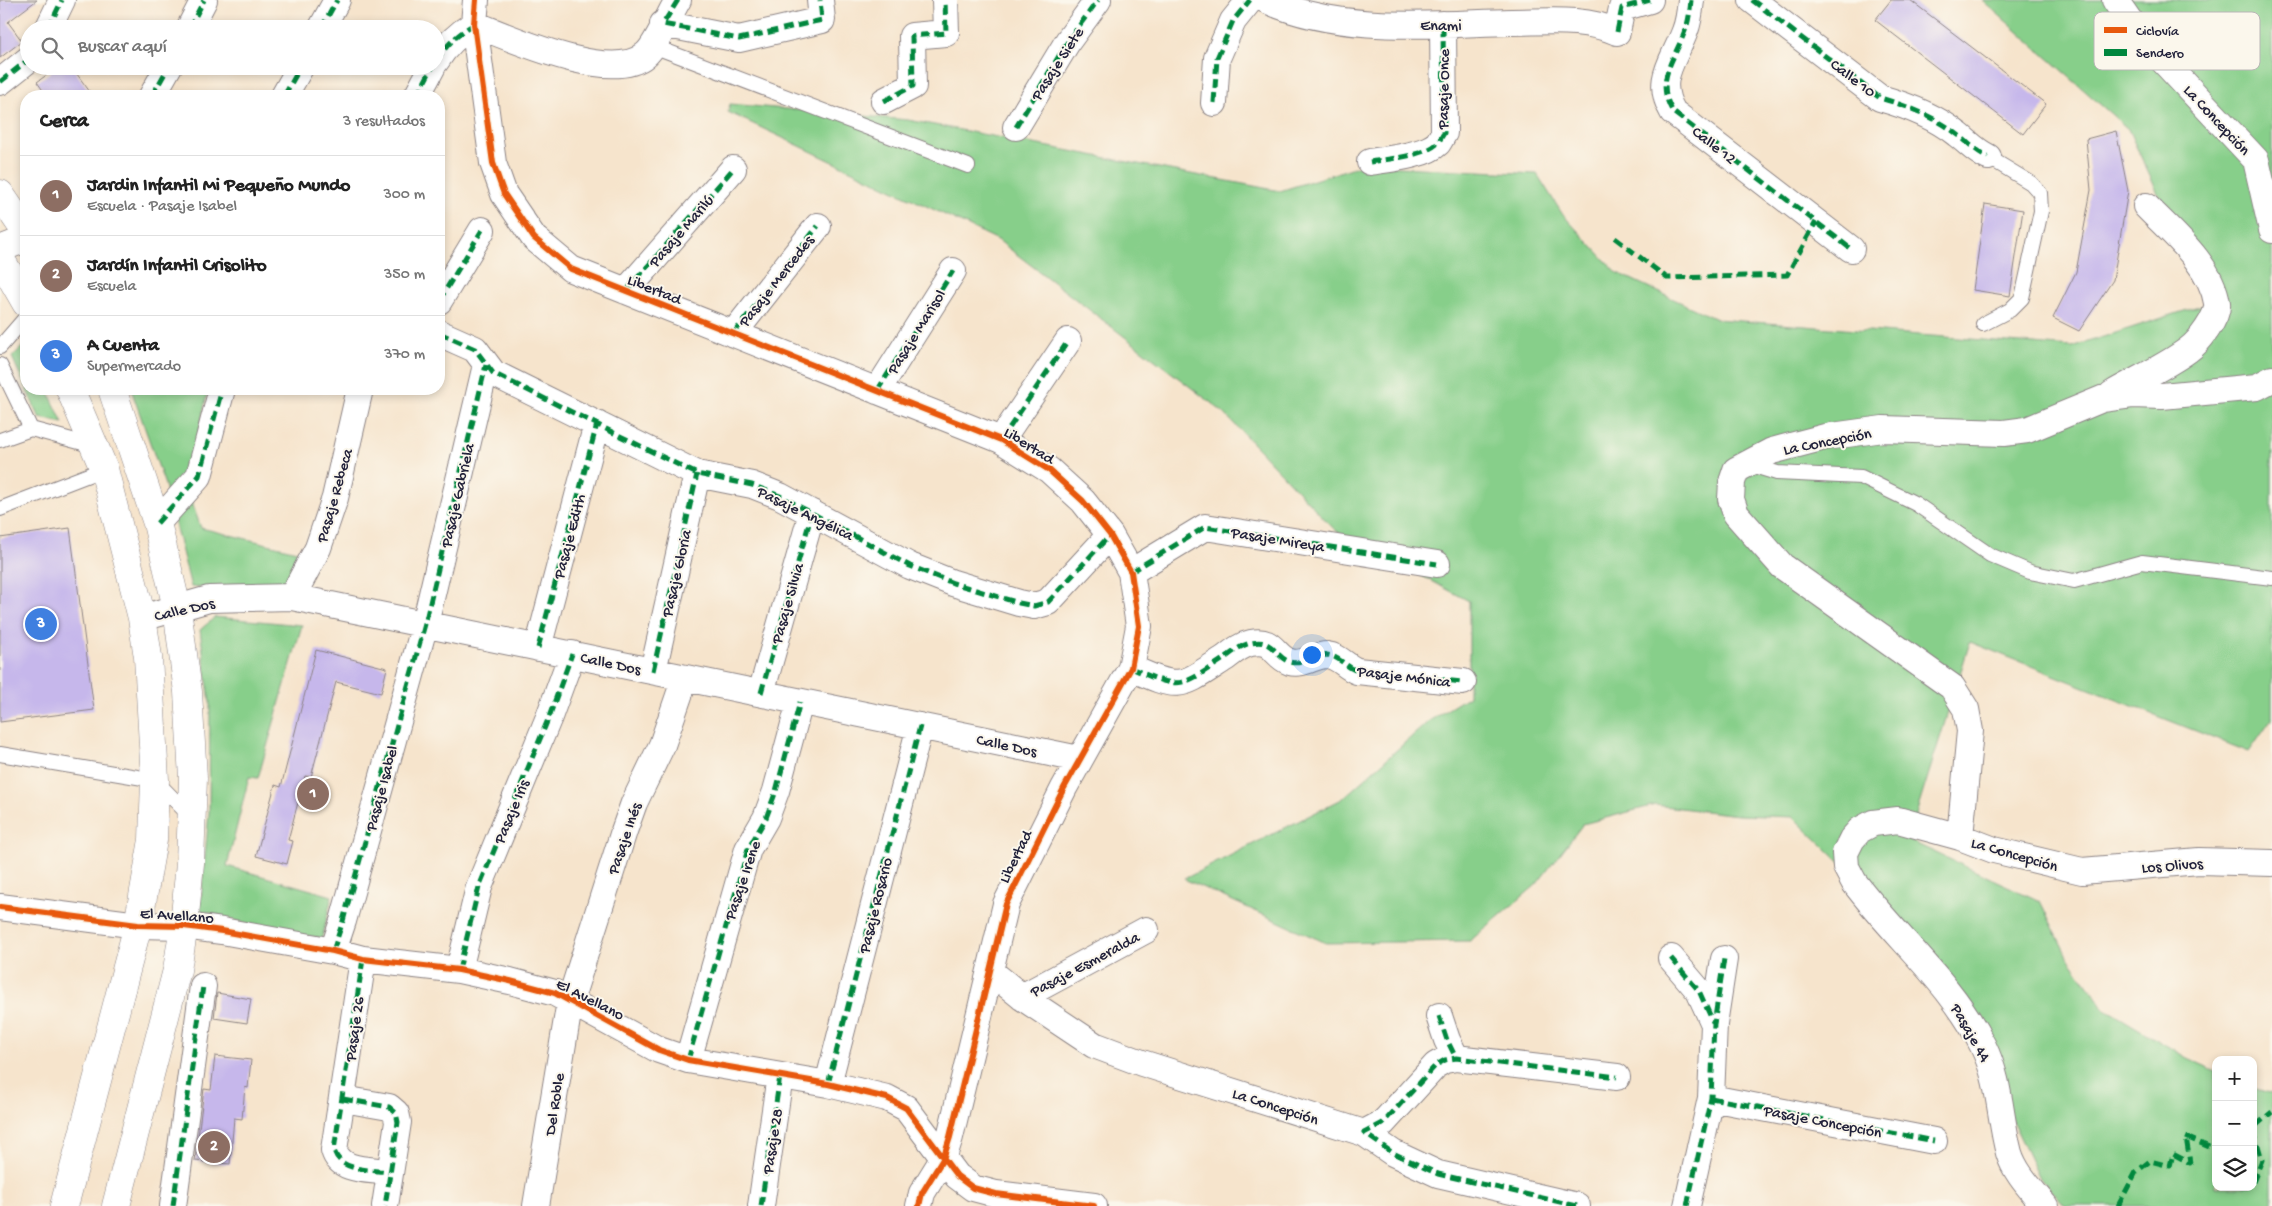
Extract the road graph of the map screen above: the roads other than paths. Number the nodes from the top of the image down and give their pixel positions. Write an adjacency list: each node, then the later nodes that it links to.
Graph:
1 (62, 0): 16 (street)
2 (337, 0): 18 (street)
3 (678, 0): 20 (street)
4 (820, 0): 20 (street)
5 (945, 0): 31 (street)
6 (1098, 0): 33 (street, Pasaje Siete)
7 (1250, 0): 32 (street)
8 (1266, 0): 19 (street, Enami)
9 (1650, 0): 19 (street, Enami)
10 (1691, 0): 46 (street, Calle 12)
11 (1752, 0): 34 (street, Calle 10)
12 (2115, 0): 15 (street, La Concepción)
13 (201, 2): 17 (street)
14 (475, 12): 20 (street); 21 (street); 50 (street, Libertad)
15 (2123, 12)
16 (52, 20)
17 (193, 20)
18 (326, 20)
19 (1443, 24): 35 (street, Pasaje Once)
20 (658, 35): 36 (lane)
21 (445, 48)
22 (20, 66): 27 (street)
23 (2172, 70): 43 (street, La Concepción)
24 (163, 75): 28 (street)
25 (296, 75): 29 (street)
26 (428, 75): 30 (street)
27 (0, 82)
28 (155, 90)
29 (287, 90)
30 (420, 90)
31 (884, 101)
32 (1214, 103)
33 (1016, 127)
34 (1988, 157): 53 (lane)
35 (1370, 162)
36 (968, 166)
37 (734, 169): 50 (street, Pasaje Marilú)
38 (0, 194): 40 (main road)
39 (2146, 206): 66 (street)
40 (20, 223)
41 (818, 226): 54 (street, Pasaje Mercedes)
42 (482, 230): 49 (street)
43 (2272, 230)
44 (20, 241): 45 (street)
45 (0, 249)
46 (1851, 249)
47 (0, 258): 51 (main road)
48 (953, 270): 61 (street, Pasaje Marisol)
49 (445, 290)
50 (626, 291): 54 (street, Libertad)
51 (20, 293)
52 (20, 323): 57 (lane)
53 (1983, 324)
54 (732, 334): 61 (street, Libertad)
55 (445, 336): 59 (street, Pasaje Angélica)
56 (1068, 341): 70 (street)
57 (0, 347)
58 (0, 365): 68 (lane)
59 (486, 365): 67 (street, Pasaje Angélica); 84 (street, Pasaje Gabriela)
60 (2272, 379): 66 (street, La Concepción)
61 (877, 391): 70 (street, Libertad)
62 (73, 395): 71 (main road)
63 (114, 395): 76 (main road)
64 (220, 395): 76 (street)
65 (359, 395): 81 (street, Pasaje Rebeca)
66 (2102, 399): 72 (street, La Concepción)
67 (597, 424): 73 (street, Pasaje Angélica); 85 (street, Pasaje Edith)
68 (32, 429): 69 (lane); 71 (lane)
69 (1, 436)
70 (1001, 440): 77 (street, Libertad)
71 (99, 457): 74 (lane); 83 (main road)
72 (1745, 463): 80 (lane); 98 (street, La Concepción)
73 (697, 474): 75 (street, Pasaje Angélica); 88 (street, Pasaje Gloria)
74 (0, 509)
75 (812, 513): 77 (street, Pasaje Angélica); 91 (street, Pasaje Silvia)
76 (156, 523): 82 (main road)
77 (1110, 535): 79 (street, Libertad)
78 (1437, 564): 79 (street, Pasaje Mireya)
79 (1132, 572): 87 (street, Libertad)
80 (2272, 578)
81 (292, 597): 82 (street, Calle Dos); 84 (street, Calle Dos)
82 (177, 608): 83 (street, Calle Dos); 97 (main road)
83 (142, 618): 96 (main road)
84 (425, 624): 85 (street, Calle Dos); 106 (street, Pasaje Isabel)
85 (538, 648): 86 (street, Calle Dos)
86 (572, 654): 88 (street, Calle Dos); 110 (street, Pasaje Iris)
87 (1131, 668): 90 (street, Pasaje Mónica); 95 (street, Libertad)
88 (653, 671): 89 (street, Calle Dos)
89 (685, 678): 91 (street, Calle Dos); 114 (street, Pasaje Inés)
90 (1463, 682)
91 (761, 693): 92 (street, Calle Dos)
92 (800, 702): 93 (street, Calle Dos); 118 (street, Pasaje Irene)
93 (920, 726): 95 (street, Calle Dos); 121 (street, Pasaje Rosario)
94 (0, 754): 96 (lane)
95 (1079, 759): 111 (street, Libertad)
96 (155, 780): 97 (lane); 103 (main road)
97 (193, 820): 104 (main road)
98 (1960, 837): 100 (street, La Concepción); 101 (street, La Concepción)
99 (2272, 863): 100 (street, Los Olivos)
100 (2072, 869)
101 (1854, 882): 138 (street, Pasaje 44)
102 (0, 907): 103 (street, El Avellano)
103 (138, 925): 104 (street, El Avellano); 129 (main road)
104 (184, 926): 106 (street, El Avellano); 130 (main road)
105 (1146, 930): 113 (street, Pasaje Esmeralda)
106 (333, 951): 108 (street, El Avellano)
107 (1671, 958): 116 (street)
108 (363, 959): 110 (street, El Avellano); 123 (street, Pasaje 26)
109 (1724, 959): 116 (street)
110 (459, 970): 114 (street, El Avellano)
111 (990, 971): 113 (street, La Concepción); 126 (street, Libertad)
112 (203, 986): 131 (street)
113 (1022, 997): 124 (street, La Concepción)
114 (570, 1002): 118 (street, El Avellano); 133 (street, Del Roble)
115 (1439, 1016): 117 (street)
116 (1714, 1024): 122 (street)
117 (1456, 1058): 120 (street); 124 (street)
118 (688, 1060): 119 (street, El Avellano)
119 (780, 1076): 121 (street, El Avellano); 134 (street, Pasaje 28)
120 (1617, 1077)
121 (828, 1084): 126 (street, El Avellano)
122 (1711, 1098): 125 (street, Pasaje Concepción); 137 (street)
123 (342, 1099): 127 (street, Pasaje 26); 127 (street)
124 (1364, 1133): 136 (street, La Concepción)
125 (1934, 1141)
126 (943, 1159): 128 (street, El Avellano); 135 (street, Libertad)
127 (388, 1172): 132 (street)
128 (1078, 1205)
129 (64, 1206)
130 (116, 1206)
131 (173, 1206)
132 (385, 1206)
133 (536, 1206)
134 (761, 1206)
135 (919, 1206)
136 (1577, 1206)
137 (1687, 1206)
138 (2045, 1206)

